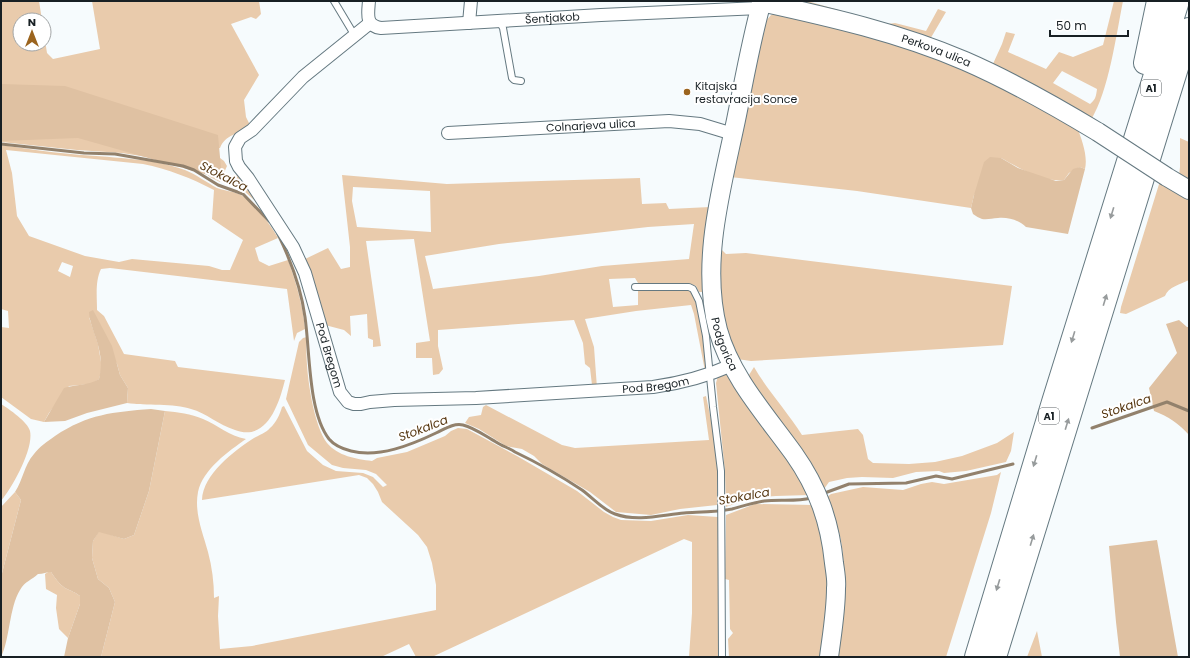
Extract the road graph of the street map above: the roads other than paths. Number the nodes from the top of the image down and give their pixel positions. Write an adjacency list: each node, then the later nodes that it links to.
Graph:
1 (334, 1): 11 (lane)
2 (369, 1): 8 (street)
3 (471, 1): 9 (street)
4 (1158, 1): 17 (highway)
5 (1178, 1): 17 (highway, A1)
6 (755, 4): 7 (street, Šentjakob); 15 (main road, Podgorica); 18 (main road, Perkova ulica, bridge)
7 (500, 21): 9 (street, Šentjakob); 13 (lane)
8 (370, 23): 9 (street, Šentjakob); 11 (street, Pod Bregom)
9 (469, 23)
10 (1189, 30): 16 (highway, A1)
11 (354, 36): 21 (street, Pod Bregom)
12 (1189, 70): 16 (highway)
13 (521, 81)
14 (448, 133): 15 (street, Colnarjeva ulica)
15 (733, 134): 20 (main road, Podgorica)
16 (1153, 145): 25 (highway, A1, one-way to 16)
17 (1123, 175): 24 (highway, A1, one-way to 24)
18 (1189, 190)
19 (635, 287): 21 (lane)
20 (732, 365): 21 (street); 23 (main road, Podgorica)
21 (710, 375): 22 (lane)
22 (722, 657)
23 (829, 657)
24 (976, 657)
25 (995, 657)

